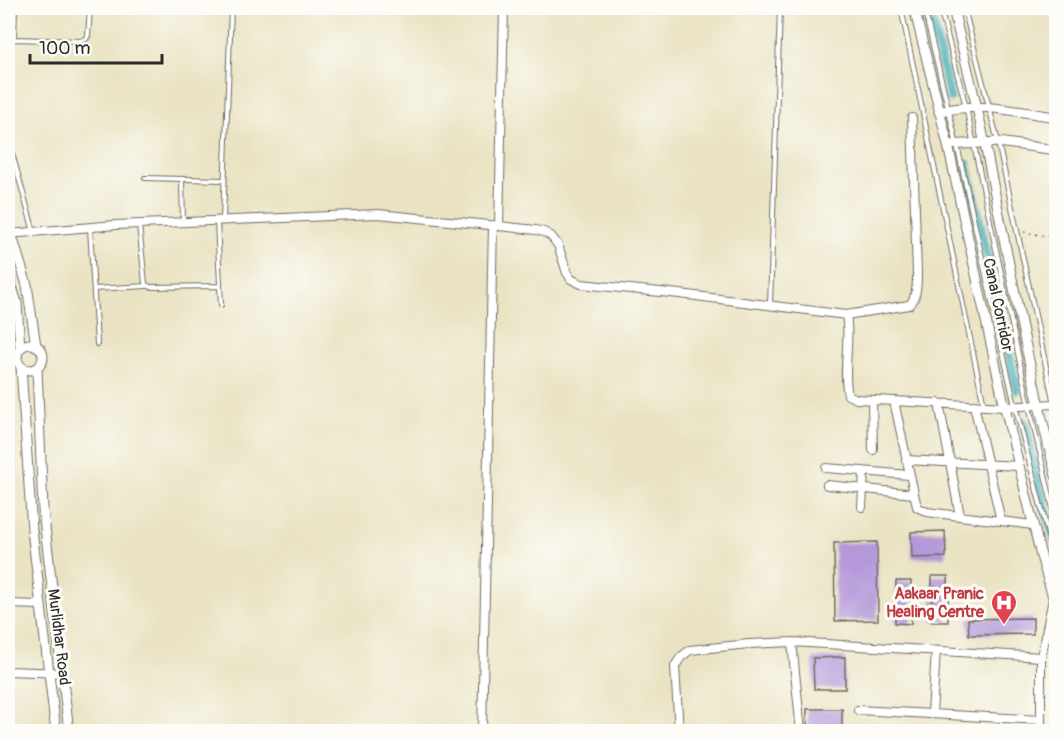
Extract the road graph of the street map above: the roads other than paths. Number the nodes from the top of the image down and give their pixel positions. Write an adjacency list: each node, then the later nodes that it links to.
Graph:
1 (15, 8): 12 (lane)
2 (90, 8): 12 (lane)
3 (231, 8): 27 (lane)
4 (504, 8): 32 (street)
5 (780, 8): 42 (lane)
6 (901, 8): 54 (lane)
7 (914, 8): 16 (street, Canal Corridor)
8 (924, 8): 16 (lane)
9 (940, 8): 14 (lane)
10 (952, 8): 14 (street)
11 (964, 8): 15 (lane)
12 (14, 39): 13 (lane)
13 (8, 43)
14 (971, 107): 15 (street); 16 (street); 21 (street); 23 (lane)
15 (988, 108): 17 (street); 20 (lane)
16 (944, 110): 22 (street, Canal Corridor)
17 (1056, 117)
18 (912, 118): 43 (street)
19 (8, 139): 34 (lane)
20 (998, 142): 21 (street); 24 (street); 52 (lane)
21 (985, 143): 23 (street); 56 (street)
22 (953, 145): 23 (street); 55 (lane); 57 (street, Canal Corridor)
23 (974, 145): 56 (lane)
24 (1056, 150)
25 (145, 178): 26 (lane)
26 (182, 179): 27 (lane); 29 (lane)
27 (224, 180): 28 (lane)
28 (220, 220): 29 (street); 32 (street); 38 (lane)
29 (183, 222): 31 (street)
30 (8, 223): 35 (street)
31 (139, 224): 33 (street); 37 (lane)
32 (496, 225): 42 (street); 92 (street)
33 (90, 228): 34 (street); 39 (lane)
34 (34, 232): 35 (street)
35 (9, 234): 45 (street)
36 (8, 274): 40 (street)
37 (148, 286): 38 (lane); 39 (lane)
38 (220, 286): 41 (lane)
39 (94, 290): 44 (lane)
40 (12, 303): 46 (street)
41 (221, 305)
42 (770, 305): 43 (street)
43 (846, 315): 49 (street)
44 (98, 344)
45 (36, 346): 46 (street); 48 (street)
46 (20, 348): 47 (street)
47 (15, 363): 48 (street); 80 (street, Murlidhar Road)
48 (37, 368): 86 (street, Murlidhar Road)
49 (872, 400): 50 (street); 60 (street)
50 (894, 401): 51 (street); 61 (street)
51 (939, 404): 53 (street); 62 (street)
52 (1054, 404): 56 (street); 58 (lane)
53 (974, 405): 54 (street); 63 (street)
54 (984, 406): 57 (street)
55 (1015, 406): 56 (street); 57 (street); 77 (lane)
56 (1034, 406): 59 (street); 75 (lane)
57 (1005, 407): 64 (street, Canal Corridor)
58 (1056, 413)
59 (1052, 440): 68 (street)
60 (873, 450)
61 (906, 460): 62 (street); 67 (street)
62 (951, 462): 63 (street); 73 (street)
63 (988, 464): 64 (street); 74 (street)
64 (1019, 466): 76 (street, Canal Corridor)
65 (826, 468): 66 (street)
66 (864, 471): 67 (street); 70 (street)
67 (909, 475): 71 (street)
68 (1056, 476)
69 (827, 485): 70 (street)
70 (863, 489): 71 (street); 72 (street)
71 (914, 494): 73 (street)
72 (862, 507)
73 (960, 516): 74 (street)
74 (1001, 521): 76 (street)
75 (1056, 522)
76 (1034, 525): 78 (street, Canal Corridor)
77 (1056, 565)
78 (1055, 603): 83 (street)
79 (8, 604): 80 (street)
80 (40, 605): 85 (street, Murlidhar Road)
81 (792, 642): 82 (street); 93 (street); 94 (street)
82 (936, 651): 83 (street); 88 (street)
83 (1041, 657): 89 (street)
84 (8, 671): 85 (street)
85 (49, 672): 86 (street); 90 (street, Murlidhar Road)
86 (63, 673): 91 (street, Murlidhar Road)
87 (858, 710): 88 (street)
88 (932, 714): 89 (street)
89 (1041, 720): 95 (street)
90 (56, 732)
91 (69, 732)
92 (482, 732)
93 (679, 732)
94 (801, 732)
95 (1041, 732)

